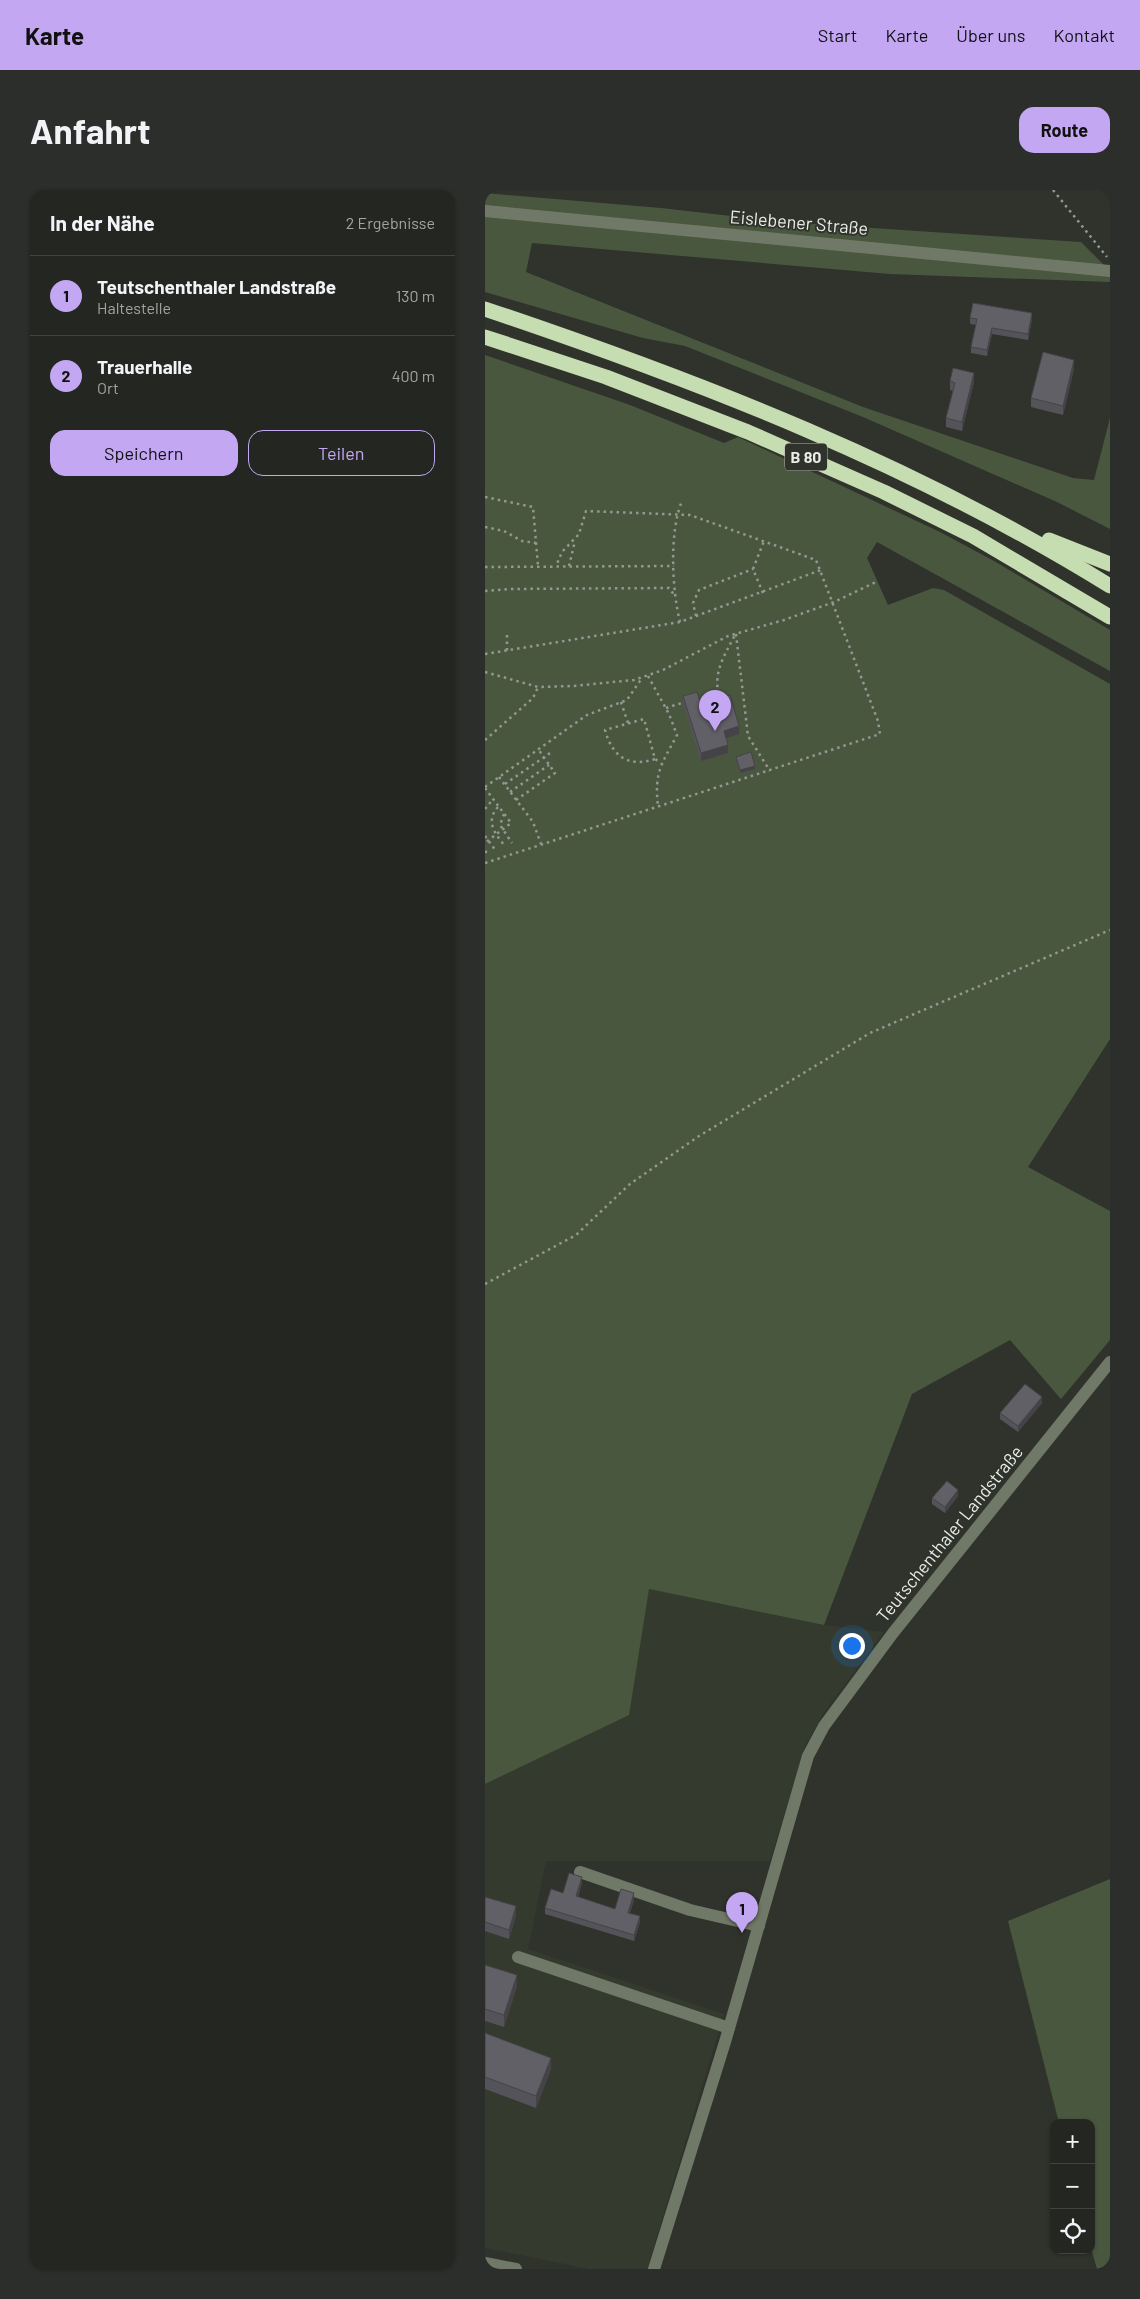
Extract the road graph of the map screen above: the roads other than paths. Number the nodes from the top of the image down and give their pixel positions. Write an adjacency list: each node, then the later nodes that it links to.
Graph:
1 (485, 211): 2 (street, Eislebener Straße)
2 (1110, 271)
3 (485, 309): 5 (highway, B 80)
4 (485, 337): 8 (highway, B 80)
5 (974, 508): 6 (highway); 7 (highway, B 80)
6 (1110, 564)
7 (1110, 586)
8 (1110, 617)
9 (1110, 1362): 11 (street, Teutschenthaler Landstraße)
10 (581, 1872): 11 (street)
11 (759, 1926): 13 (street, Teutschenthaler Landstraße)
12 (518, 1957): 13 (street)
13 (729, 2028): 16 (street, Teutschenthaler Landstraße)
14 (485, 2263): 15 (street)
15 (516, 2269)
16 (654, 2269)

